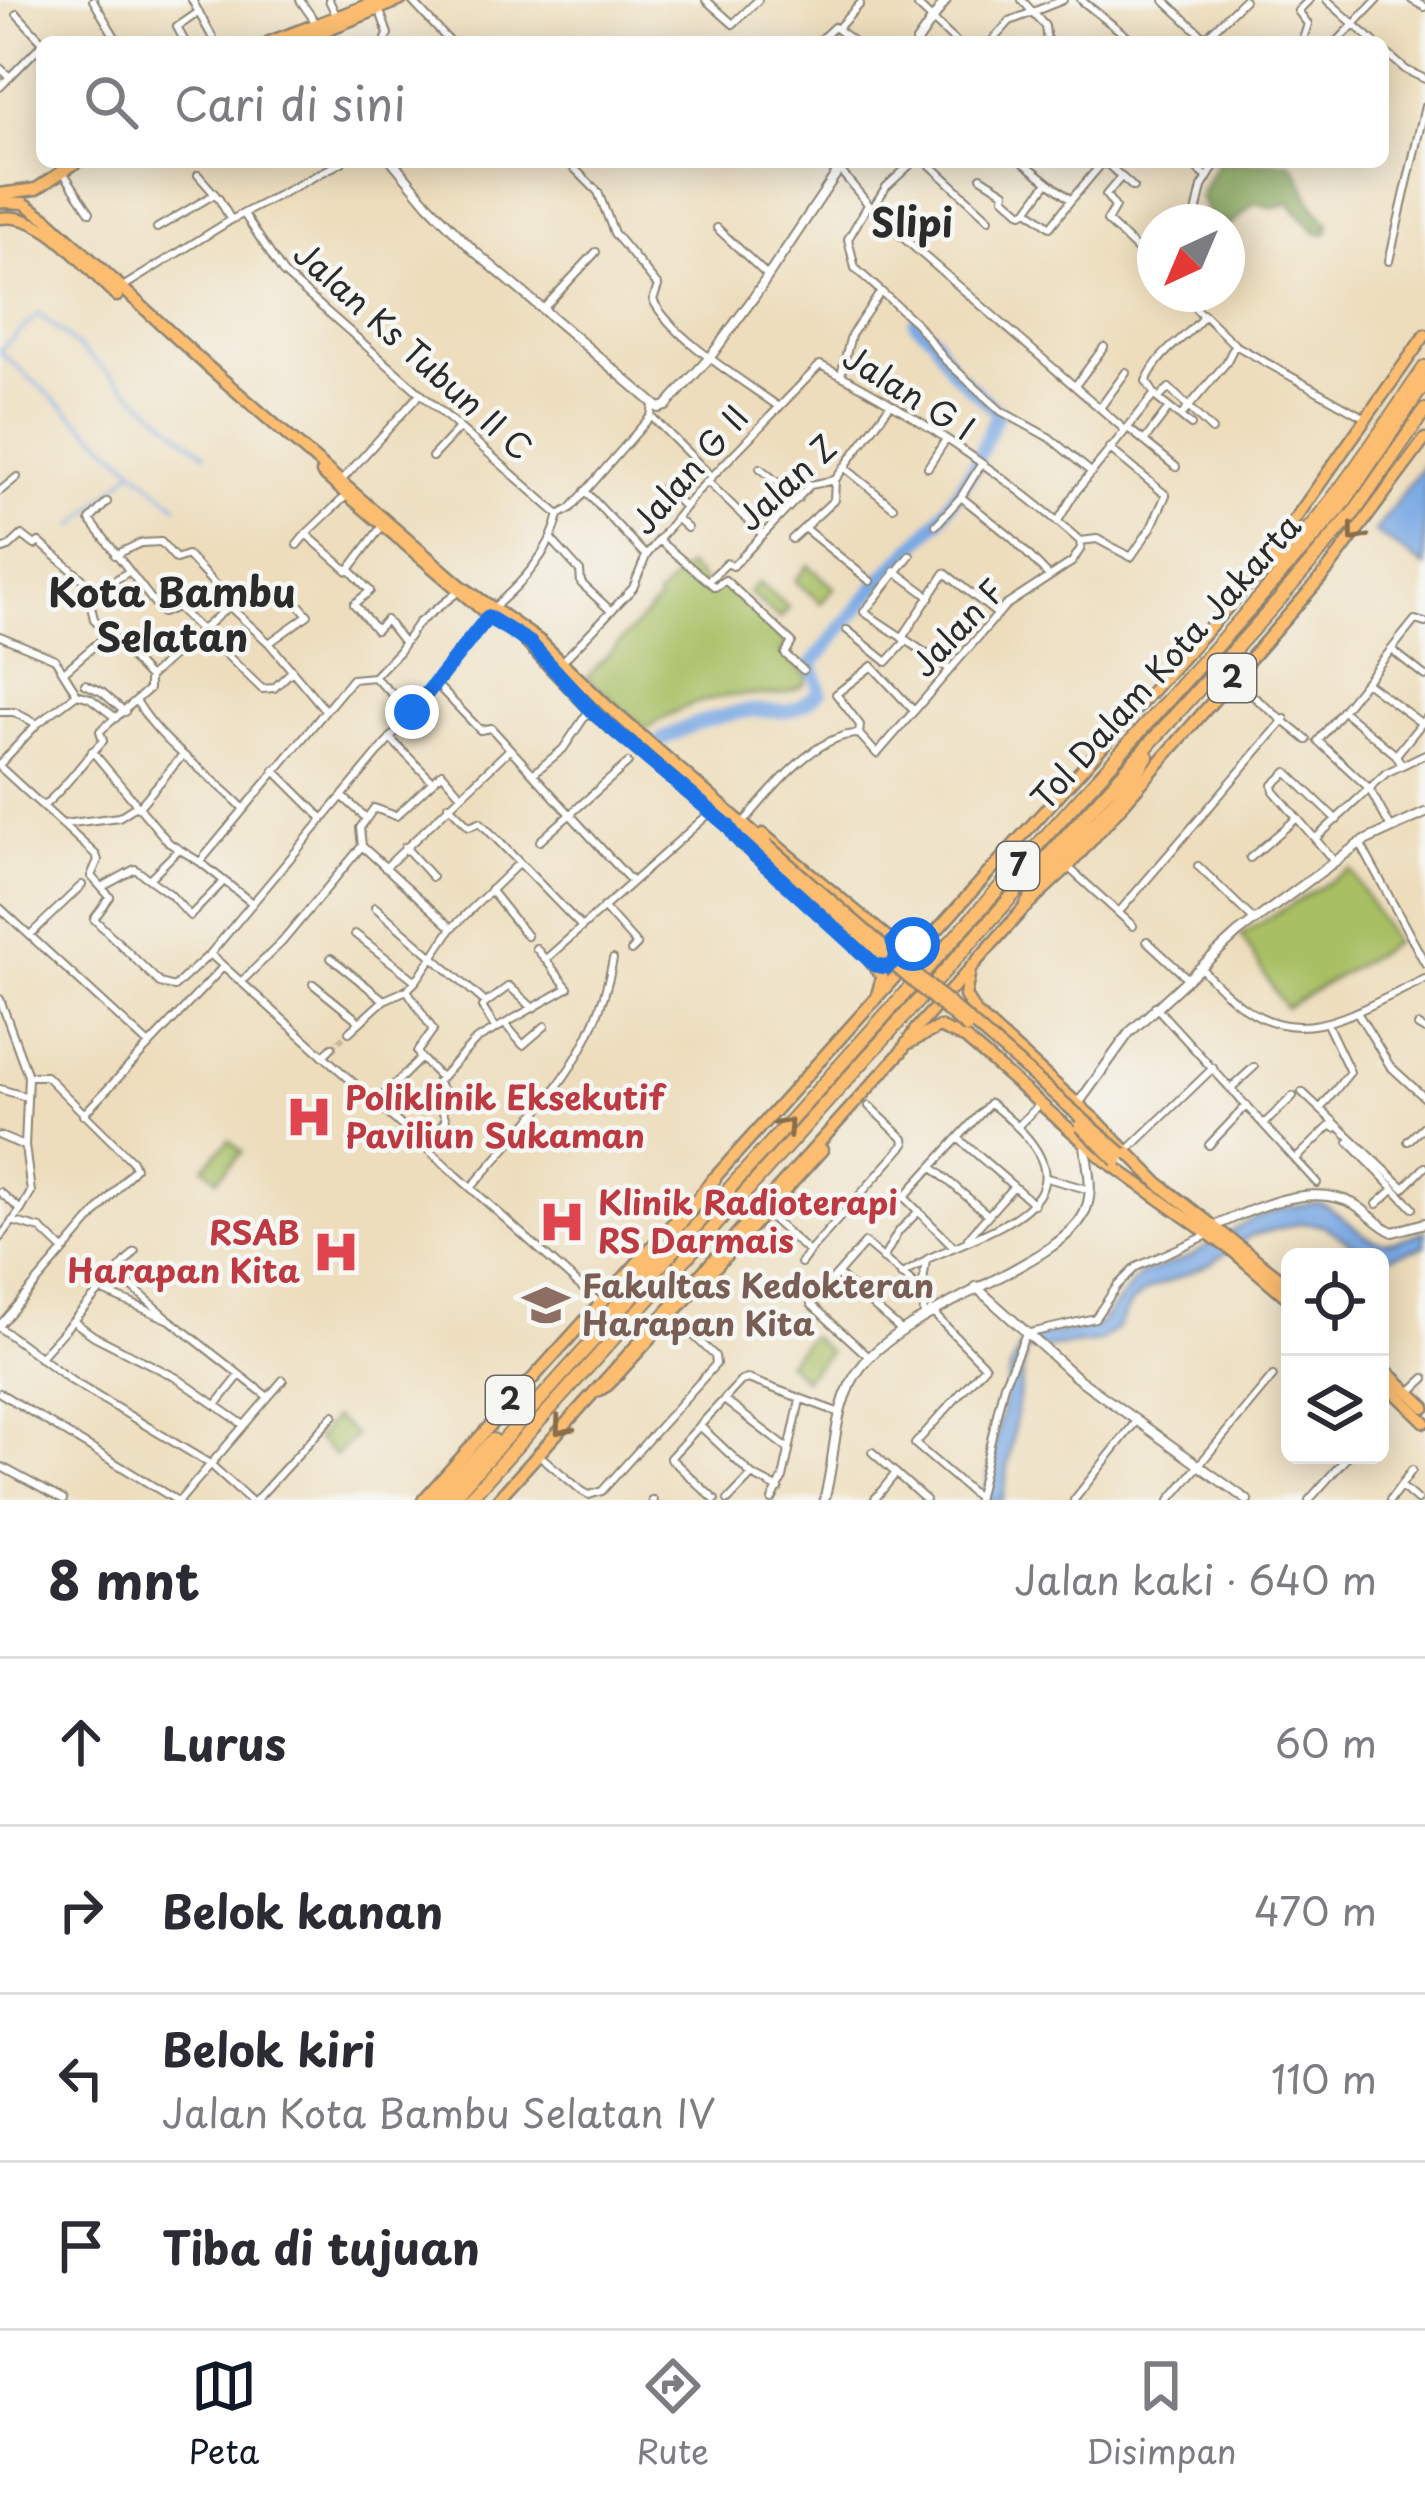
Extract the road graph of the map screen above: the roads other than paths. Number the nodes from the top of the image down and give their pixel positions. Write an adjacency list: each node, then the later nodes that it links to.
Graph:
1 (192, 0): 24 (street)
2 (301, 0): 30 (street)
3 (329, 0): 26 (street)
4 (401, 0): 19 (main road)
5 (410, 0): 36 (street)
6 (706, 0): 7 (street)
7 (758, 0)
8 (946, 0): 27 (street)
9 (1022, 0): 23 (street)
10 (1064, 0): 23 (street)
11 (1081, 0): 43 (street)
12 (1164, 0): 44 (street)
13 (1244, 0): 45 (street)
14 (1309, 0): 46 (street)
15 (1327, 0): 28 (street)
16 (1377, 0): 28 (street)
17 (1412, 0): 22 (street)
18 (96, 1): 32 (street)
19 (380, 4): 26 (main road); 30 (main road); 35 (street)
20 (860, 4): 29 (street)
21 (918, 6): 27 (street)
22 (1425, 7)
23 (1035, 12): 41 (street); 42 (street)
24 (199, 13): 33 (street); 34 (street)
25 (17, 14): 31 (street)
26 (336, 16): 30 (main road)
27 (935, 18): 39 (street); 40 (street)
28 (1353, 23): 47 (street); 48 (street)
29 (838, 28): 37 (street); 38 (street)
30 (320, 33)
31 (36, 36)
32 (111, 36)
33 (182, 36)
34 (212, 36)
35 (387, 36)
36 (444, 36)
37 (824, 36)
38 (847, 36)
39 (922, 36)
40 (951, 36)
41 (996, 36)
42 (1047, 36)
43 (1128, 36)
44 (1199, 36)
45 (1207, 36)
46 (1304, 36)
47 (1342, 36)
48 (1367, 36)
49 (36, 49): 52 (street)
50 (1389, 55): 53 (street)
51 (0, 68): 52 (street)
52 (10, 77): 54 (street)
53 (1425, 79)
54 (0, 87)
55 (1425, 106): 96 (street)
56 (61, 168): 81 (main road)
57 (62, 168): 79 (main road)
58 (64, 168): 86 (street)
59 (331, 168): 87 (street)
60 (398, 168): 100 (street)
61 (574, 168): 106 (street)
62 (840, 168): 75 (street)
63 (842, 168): 77 (street)
64 (907, 168): 84 (street)
65 (934, 168): 90 (street)
66 (1030, 168): 76 (street)
67 (1099, 168): 82 (street)
68 (1111, 168): 73 (street)
69 (1196, 168): 74 (street)
70 (1213, 168): 74 (street)
71 (198, 175): 80 (street)
72 (980, 176): 85 (street)
73 (1121, 177): 78 (street); 94 (street)
74 (1207, 177): 83 (street)
75 (832, 180): 77 (street); 97 (street)
76 (1048, 182): 82 (street); 85 (street)
77 (847, 183): 84 (street)
78 (1133, 187)
79 (36, 189): 81 (main road); 89 (main road)
80 (215, 194): 91 (street); 92 (street)
81 (0, 195): 89 (main road)
82 (1071, 200): 85 (street)
83 (1199, 204)
84 (870, 207): 99 (street); 112 (street)
85 (1028, 210)
86 (90, 212)
87 (244, 214): 91 (street); 113 (street, Jalan Ks Tubun II C)
88 (0, 218): 146 (main road)
89 (47, 219): 98 (main road)
90 (989, 219)
91 (231, 220): 98 (street)
92 (157, 228)
93 (717, 228): 97 (street)
94 (1137, 250)
95 (596, 252): 100 (street)
96 (1389, 261)
97 (768, 277): 106 (street)
98 (120, 289): 140 (main road)
99 (881, 292): 110 (street); 138 (street)
100 (544, 309): 121 (street)
101 (1200, 312): 102 (street)
102 (1203, 315): 104 (street); 114 (street)
103 (1425, 335): 123 (main road, 2)
104 (1235, 345): 117 (street); 123 (street)
105 (1104, 347): 112 (street)
106 (711, 356): 116 (street); 121 (street)
107 (1425, 367): 174 (highway)
108 (815, 368): 110 (street, Jalan G I); 116 (street, Jalan G II)
109 (1126, 372): 118 (street)
110 (841, 375): 115 (street, Jalan G I)
111 (1425, 382): 359 (highway, Tol Dalam Kota Jakarta / 7, one-way to 111)
112 (1075, 386): 118 (street)
113 (419, 394): 125 (street, Jalan Ks Tubun II C); 140 (street)
114 (1156, 397): 117 (street); 119 (street); 126 (street)
115 (890, 405): 129 (street, Jalan G I); 134 (street, Jalan Z)
116 (779, 406): 141 (street, Jalan G II)
117 (1189, 407): 122 (street); 127 (street)
118 (1100, 408): 126 (street)
119 (1169, 409): 122 (street); 130 (street)
120 (1425, 410): 222 (highway, Tol Dalam Kota Jakarta / 7)
121 (652, 411): 141 (street); 145 (street)
122 (1180, 416): 124 (street)
123 (1367, 419): 174 (main road, 2)
124 (1191, 425)
125 (458, 428): 132 (street); 152 (street, Jalan Ks Tubun II C)
126 (1126, 429): 130 (street); 131 (street)
127 (1212, 430)
128 (1425, 440): 202 (main road, 2, one-way to 202)
129 (945, 441): 133 (street, Jalan G I); 135 (street)
130 (1144, 441): 136 (street)
131 (1109, 448): 138 (street); 164 (street)
132 (432, 457)
133 (977, 464): 147 (street); 154 (street, Jalan G I)
134 (844, 467): 142 (street, Jalan Z); 151 (street)
135 (928, 467)
136 (1176, 467)
137 (760, 468): 148 (street)
138 (1091, 472): 154 (street)
139 (17, 477): 144 (street)
140 (342, 480): 183 (main road)
141 (710, 480): 150 (street, Jalan G II); 160 (street)
142 (835, 480): 148 (street, Jalan Z); 158 (street)
143 (663, 487): 150 (street)
144 (0, 491)
145 (585, 491): 152 (street); 169 (street)
146 (348, 494): 156 (main road); 159 (street)
147 (961, 497): 155 (street); 173 (street, Jalan F)
148 (798, 499): 160 (street, Jalan Z)
149 (106, 502): 167 (street)
150 (685, 507): 153 (street, Jalan G II)
151 (892, 507)
152 (559, 515): 161 (street)
153 (676, 518): 157 (street); 163 (street, Jalan G II)
154 (1058, 521): 164 (street, Jalan G I)
155 (936, 525)
156 (382, 526): 170 (street); 177 (main road)
157 (687, 528)
158 (804, 528): 162 (street); 176 (street)
159 (306, 534): 165 (street); 170 (street)
160 (764, 535): 175 (street, Jalan Z)
161 (551, 539): 182 (street); 183 (street)
162 (792, 539)
163 (658, 541): 169 (street, Jalan G II); 175 (street)
164 (1080, 542): 173 (street)
165 (297, 545)
166 (0, 550): 178 (street)
167 (115, 555): 172 (street); 181 (street)
168 (910, 555): 171 (street)
169 (646, 556): 182 (street, Jalan G II)
170 (349, 569): 192 (street)
171 (895, 571): 179 (street); 190 (street)
172 (128, 572): 178 (street); 186 (street)
173 (1048, 575): 184 (street, Jalan F)
174 (1252, 580): 286 (main road, 2)
175 (707, 581): 196 (street)
176 (870, 581)
177 (458, 592): 183 (main road); 192 (street)
178 (93, 594): 188 (street)
179 (930, 597): 184 (street); 190 (street)
180 (293, 598): 191 (street)
181 (229, 606): 186 (street); 191 (street)
182 (611, 611): 194 (street, Jalan G II)
183 (490, 614): 194 (main road); 205 (street); 208 (main road)
184 (997, 614): 195 (street, Jalan F)
185 (1423, 621): 193 (street)
186 (202, 629): 198 (street); 200 (street)
187 (847, 629): 190 (street)
188 (108, 634): 197 (street); 200 (street)
189 (0, 635): 197 (street)
190 (904, 640): 195 (street)
191 (269, 643): 198 (street)
192 (404, 643): 201 (street)
193 (1392, 650): 199 (street); 203 (street)
194 (562, 662): 248 (main road)
195 (948, 668): 214 (street, Jalan F)
196 (803, 670)
197 (65, 671): 206 (street)
198 (291, 672): 209 (street)
199 (1425, 676)
200 (149, 677): 207 (street)
201 (374, 677): 209 (street); 213 (street)
202 (1232, 679): 216 (street); 264 (main road, 2)
203 (1367, 683): 210 (street); 217 (street)
204 (85, 684): 212 (street)
205 (436, 684): 213 (street); 223 (street)
206 (76, 694): 215 (street); 218 (street)
207 (137, 702): 212 (street); 227 (street)
208 (590, 709): 232 (street); 241 (main road)
209 (325, 710): 231 (street)
210 (1343, 711): 225 (street); 234 (street)
211 (0, 712): 218 (street)
212 (125, 712): 215 (street)
213 (412, 712): 220 (street)
214 (914, 712): 219 (street, Jalan F); 219 (street)
215 (116, 718): 224 (street)
216 (1285, 719): 221 (street); 278 (street)
217 (1423, 722): 225 (street)
218 (37, 724): 230 (street)
219 (859, 734): 248 (street)
220 (389, 738): 233 (street); 236 (street)
221 (1307, 740)
222 (1151, 743): 274 (highway); 362 (highway, Tol Dalam Kota Jakarta / 7)
223 (510, 749): 232 (street); 235 (street)
224 (92, 752): 238 (street); 239 (street)
225 (1396, 754): 229 (street)
226 (1425, 754): 229 (street)
227 (182, 756): 239 (street); 240 (street)
228 (628, 764): 243 (street)
229 (1401, 764): 234 (street)
230 (0, 766): 238 (street)
231 (274, 770): 240 (street); 245 (street)
232 (533, 773): 243 (street)
233 (432, 781): 235 (street); 244 (street)
234 (1369, 788): 247 (street); 251 (street)
235 (460, 794): 237 (street)
236 (342, 796): 244 (street); 245 (street)
237 (448, 805): 256 (street); 262 (street)
238 (43, 806): 249 (street)
239 (137, 807): 249 (street); 258 (street)
240 (242, 807): 261 (street)
241 (711, 812): 250 (main road); 269 (street)
242 (1425, 813): 251 (street)
243 (568, 814): 253 (street); 269 (street)
244 (365, 817): 255 (street)
245 (322, 819): 273 (street)
246 (1296, 819): 247 (street); 252 (street); 259 (street)
247 (1337, 820): 252 (street)
248 (748, 821): 257 (main road); 288 (main road)
249 (63, 824): 271 (street)
250 (728, 826): 257 (main road); 297 (main road)
251 (1391, 827): 254 (street)
252 (1315, 840): 260 (street)
253 (540, 841)
254 (1360, 843): 260 (street); 296 (street)
255 (362, 846): 265 (street); 304 (street)
256 (405, 847): 265 (street); 266 (street)
257 (765, 848): 355 (main road, bridge)
258 (178, 849): 261 (street); 267 (street)
259 (1250, 857)
260 (1334, 861): 279 (street)
261 (200, 862): 268 (street)
262 (519, 863): 272 (street); 280 (street)
263 (1198, 866): 279 (street)
264 (1068, 867): 274 (main road, 2); 278 (street)
265 (386, 868): 282 (street)
266 (432, 877)
267 (150, 878): 268 (street); 271 (street)
268 (224, 881): 273 (street)
269 (632, 882): 277 (street)
270 (82, 885): 283 (street)
271 (102, 887): 291 (street)
272 (490, 890): 282 (street); 285 (street)
273 (252, 903): 291 (street)
274 (1026, 906): 299 (main road, 2)
275 (375, 907): 292 (street)
276 (0, 908): 283 (street)
277 (603, 908): 280 (street); 290 (street)
278 (1119, 912): 281 (street)
279 (1254, 920): 300 (street)
280 (581, 926): 294 (street)
281 (1133, 926)
282 (451, 928): 292 (street)
283 (31, 934): 323 (street)
284 (355, 934): 303 (street)
285 (527, 937)
286 (928, 938): 288 (main road); 309 (main road, 2)
287 (1147, 941): 301 (street)
288 (893, 942): 297 (main road)
289 (536, 947): 294 (street)
290 (631, 951)
291 (210, 954): 298 (street)
292 (433, 955): 303 (street); 310 (street)
293 (331, 958): 308 (street)
294 (546, 959): 312 (street)
295 (613, 959): 366 (street)
296 (1425, 962)
297 (875, 965): 309 (main road)
298 (224, 967): 304 (street); 323 (street)
299 (971, 967): 314 (main road); 322 (main road, 2)
300 (1200, 967): 301 (street); 318 (street)
301 (1186, 978): 311 (street)
302 (1425, 979): 313 (street)
303 (416, 981): 306 (street)
304 (240, 982): 325 (street)
305 (313, 984): 315 (street)
306 (407, 990): 308 (street); 326 (street)
307 (0, 999): 329 (street)
308 (384, 1000): 315 (street)
309 (875, 1000): 361 (main road, 2)
310 (486, 1003): 312 (street); 319 (street)
311 (1155, 1006): 328 (street); 340 (street)
312 (533, 1008): 316 (street)
313 (1357, 1012): 318 (street); 337 (street)
314 (982, 1018): 321 (main road); 340 (main road)
315 (359, 1022): 320 (street)
316 (505, 1024): 317 (street); 319 (street)
317 (544, 1026)
318 (1328, 1026): 343 (street)
319 (496, 1029): 330 (street)
320 (349, 1032)
321 (966, 1039): 322 (main road); 338 (main road)
322 (909, 1043): 333 (main road, 2)
323 (149, 1045): 344 (street)
324 (332, 1047): 325 (street)
325 (323, 1056): 339 (street)
326 (422, 1058): 330 (street); 339 (street)
327 (1254, 1066): 331 (street)
328 (1213, 1068): 331 (street); 355 (street)
329 (28, 1076): 336 (street); 344 (street)
330 (441, 1078): 354 (street)
331 (1231, 1088): 342 (street)
332 (0, 1089): 336 (street)
333 (866, 1091): 374 (main road); 387 (main road, 2)
334 (1302, 1092): 343 (street)
335 (1293, 1096): 345 (street)
336 (27, 1097): 353 (street)
337 (1425, 1097)
338 (1042, 1102): 347 (street); 350 (main road)
339 (376, 1103): 354 (street)
340 (1078, 1104): 355 (main road)
341 (869, 1106): 385 (street)
342 (1247, 1106): 345 (street); 352 (street)
343 (1320, 1110): 358 (street)
344 (82, 1115): 383 (street)
345 (1264, 1124): 356 (street)
346 (1425, 1125): 351 (street)
347 (1017, 1127): 349 (street); 360 (street)
348 (0, 1136): 353 (street)
349 (958, 1138): 357 (street); 365 (street)
350 (1084, 1139): 355 (main road); 364 (street)
351 (1408, 1142)
352 (1209, 1144)
353 (26, 1146): 372 (street)
354 (424, 1146): 366 (street)
355 (1119, 1157): 364 (street); 378 (main road)
356 (1296, 1159): 363 (street); 367 (street)
357 (932, 1167): 373 (street); 375 (street)
358 (1425, 1168)
359 (745, 1172): 362 (highway); 406 (highway, Tol Dalam Kota Jakarta / 7)
360 (1047, 1178): 364 (street); 369 (street)
361 (714, 1179): 398 (main road, 2); 406 (highway)
362 (757, 1183): 430 (highway, Tol Dalam Kota Jakarta / 7)
363 (1317, 1183)
364 (1090, 1186): 394 (street)
365 (1013, 1187): 369 (street); 375 (street)
366 (471, 1188): 398 (street)
367 (1394, 1189): 370 (street); 371 (street)
368 (0, 1192): 372 (street)
369 (1034, 1204): 380 (street)
370 (1377, 1204)
371 (1413, 1208)
372 (21, 1210): 376 (street)
373 (919, 1211): 381 (street); 386 (street)
374 (765, 1213): 385 (street); 387 (main road)
375 (987, 1214): 380 (street)
376 (12, 1221): 379 (street); 383 (street)
377 (1425, 1223): 378 (street)
378 (1214, 1232): 382 (main road); 405 (street)
379 (0, 1238)
380 (966, 1241): 381 (street)
381 (955, 1247): 388 (street)
382 (1237, 1249): 393 (main road); 397 (main road)
383 (63, 1250): 403 (street)
384 (135, 1252): 390 (street)
385 (809, 1252): 389 (street)
386 (883, 1259): 391 (street); 392 (street)
387 (716, 1261): 400 (main road); 417 (main road, 2)
388 (924, 1262): 391 (street); 396 (street)
389 (801, 1263)
390 (116, 1273): 395 (street); 401 (street)
391 (902, 1274): 396 (street)
392 (838, 1275): 404 (street); 407 (street)
393 (1281, 1280)
394 (976, 1287): 399 (street); 405 (street)
395 (100, 1290): 401 (street); 402 (street)
396 (922, 1291): 399 (street)
397 (1281, 1291)
398 (599, 1303): 448 (main road, 2)
399 (928, 1312): 404 (street); 445 (street)
400 (672, 1316): 417 (main road); 433 (street)
401 (170, 1320): 410 (street)
402 (73, 1321): 408 (street); 421 (street)
403 (0, 1326): 408 (street)
404 (901, 1330): 407 (street)
405 (1027, 1335): 425 (street); 445 (street)
406 (596, 1338): 429 (highway, Tol Dalam Kota Jakarta / 7)
407 (869, 1357): 423 (street)
408 (39, 1358): 435 (street)
409 (1389, 1373): 415 (main road)
410 (240, 1375): 418 (street); 421 (street)
411 (1273, 1376): 434 (street)
412 (1425, 1378): 415 (street)
413 (283, 1380): 418 (street)
414 (1389, 1387): 426 (main road)
415 (1410, 1392): 422 (main road)
416 (0, 1393): 446 (street)
417 (591, 1393): 433 (main road, 2, one-way to 433)
418 (268, 1397): 427 (street)
419 (724, 1400): 420 (street); 428 (street); 431 (street)
420 (801, 1400): 423 (street); 431 (street)
421 (216, 1406): 427 (street)
422 (1425, 1407)
423 (839, 1413): 456 (street)
424 (334, 1415): 447 (street)
425 (1137, 1420): 434 (street); 459 (street)
426 (1425, 1422)
427 (244, 1425): 435 (street)
428 (700, 1426): 440 (street); 453 (street)
429 (512, 1430): 441 (highway, Tol Dalam Kota Jakarta / 7); 449 (highway)
430 (515, 1449): 441 (highway, Tol Dalam Kota Jakarta / 7); 451 (highway)
431 (788, 1449): 443 (street)
432 (872, 1452): 439 (street)
433 (538, 1454): 452 (main road, 2)
434 (1200, 1463): 460 (street); 461 (street)
435 (210, 1464): 446 (street); 447 (street)
436 (1340, 1464): 462 (street)
437 (0, 1466): 444 (street)
438 (1412, 1470): 442 (street)
439 (896, 1473): 457 (street); 458 (street)
440 (752, 1475): 443 (street); 454 (street)
441 (480, 1477): 450 (highway, Tol Dalam Kota Jakarta / 7); 451 (highway, Tol Dalam Kota Jakarta / 7)
442 (1402, 1486): 463 (street); 464 (street)
443 (779, 1489): 455 (street)
444 (58, 1499)
445 (977, 1499)
446 (178, 1500)
447 (253, 1500)
448 (423, 1500)
449 (436, 1500)
450 (450, 1500)
451 (472, 1500)
452 (497, 1500)
453 (715, 1500)
454 (728, 1500)
455 (772, 1500)
456 (824, 1500)
457 (874, 1500)
458 (926, 1500)
459 (1074, 1500)
460 (1170, 1500)
461 (1247, 1500)
462 (1309, 1500)
463 (1390, 1500)
464 (1417, 1500)

